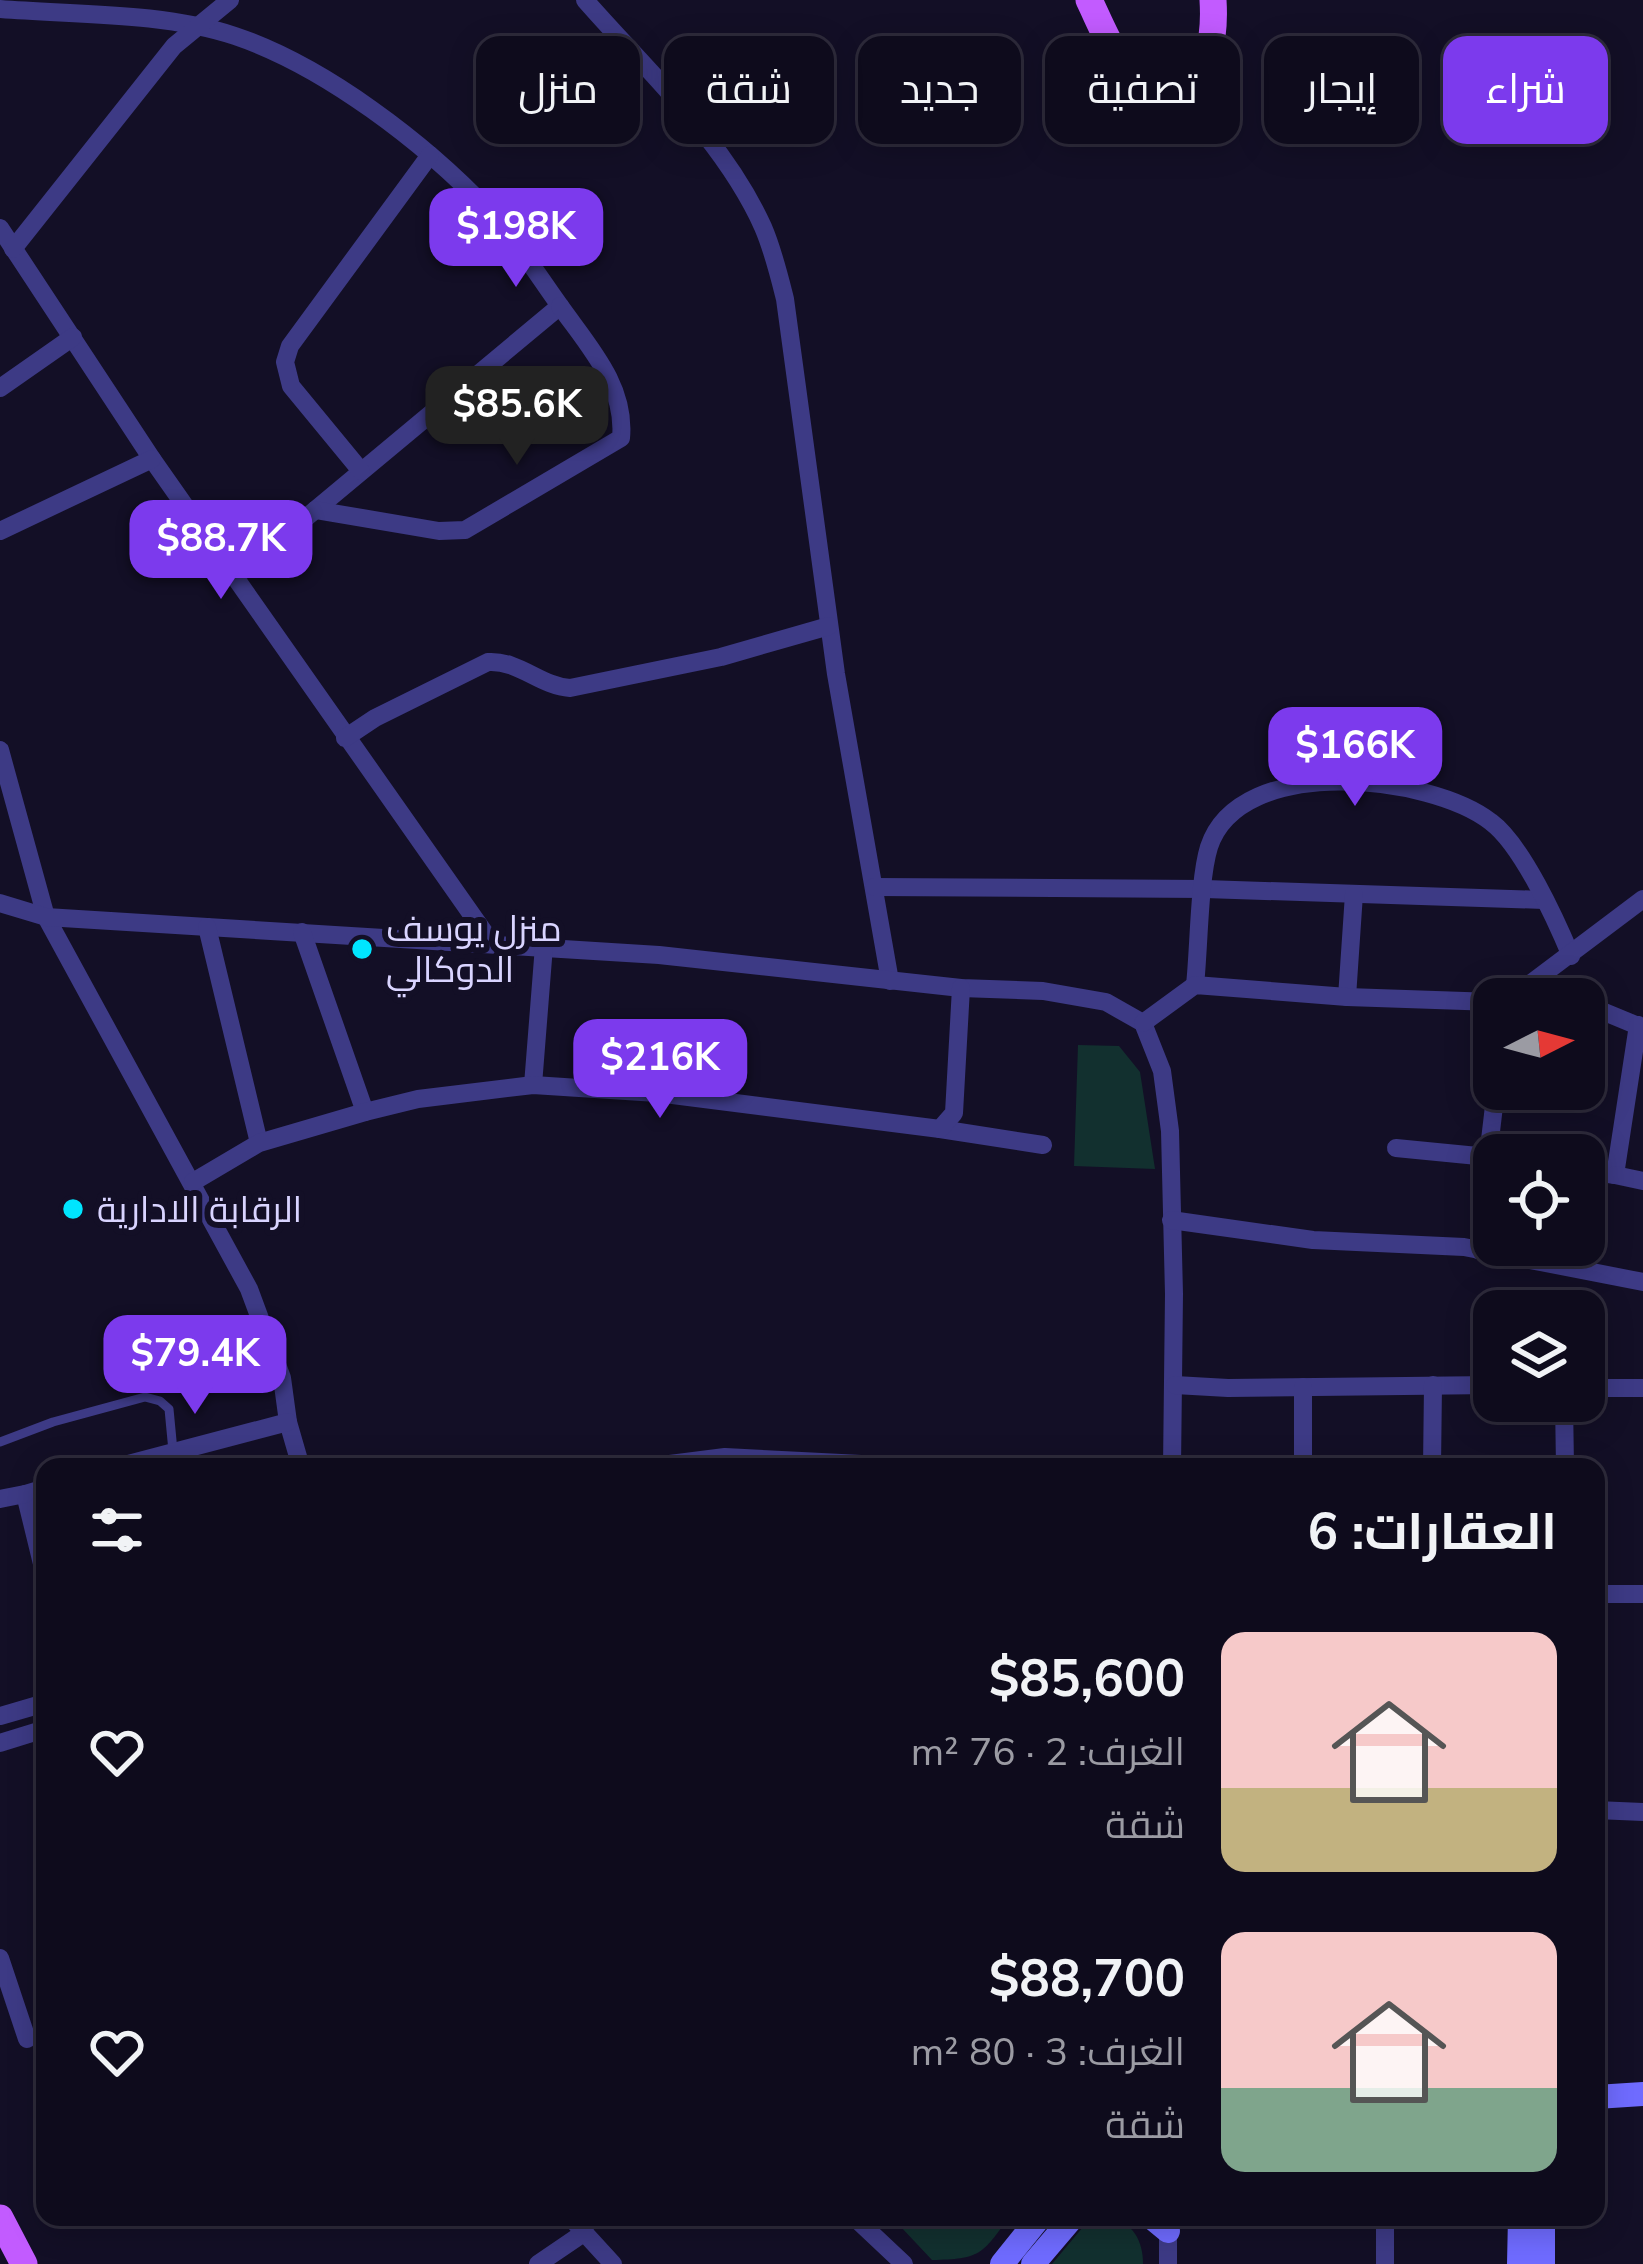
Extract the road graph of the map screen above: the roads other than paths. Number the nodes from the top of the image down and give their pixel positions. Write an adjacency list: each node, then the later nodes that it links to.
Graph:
1 (230, 0): 7 (street)
2 (585, 0): 19 (street)
3 (1089, 0): 4 (main road)
4 (1214, 0)
5 (0, 9): 6 (street)
6 (124, 9): 7 (street)
7 (197, 27): 8 (street); 10 (street)
8 (430, 155): 11 (street); 15 (street)
9 (0, 228): 10 (street)
10 (13, 249): 12 (street)
11 (560, 306): 15 (street); 16 (street)
12 (73, 337): 13 (street); 14 (street)
13 (0, 388)
14 (152, 460): 17 (street); 18 (street)
15 (361, 471): 16 (street)
16 (315, 510): 18 (street)
17 (0, 531)
18 (236, 576): 20 (street)
19 (829, 626): 20 (street); 22 (street)
20 (345, 738): 31 (street)
21 (0, 750): 28 (street)
22 (874, 886): 23 (street); 35 (street)
23 (1204, 890): 24 (street); 26 (street); 36 (street)
24 (1354, 894): 26 (street); 38 (street)
25 (1643, 899): 33 (street)
26 (1544, 900): 33 (street)
27 (0, 903): 28 (street)
28 (46, 916): 29 (street); 53 (street)
29 (207, 926): 30 (street); 46 (street)
30 (302, 932): 31 (street); 44 (street)
31 (491, 942): 32 (street)
32 (544, 946): 35 (street); 43 (street)
33 (1571, 956): 34 (street)
34 (1540, 978)
35 (890, 980): 37 (street)
36 (1195, 985): 38 (street); 41 (street)
37 (961, 988): 41 (street); 45 (street)
38 (1348, 997): 39 (street)
39 (1473, 1001)
40 (1605, 1015): 42 (street)
41 (1143, 1023): 54 (street)
42 (1640, 1026): 51 (street)
43 (533, 1085): 44 (street); 45 (street)
44 (364, 1112): 46 (street)
45 (940, 1129): 47 (street)
46 (260, 1143): 53 (street)
47 (1043, 1145)
48 (1396, 1148): 49 (street)
49 (1473, 1156)
50 (1605, 1173): 51 (street)
51 (1615, 1175): 52 (street)
52 (1643, 1181)
53 (193, 1182): 64 (street)
54 (1171, 1220): 55 (street); 58 (street)
55 (1473, 1250)
56 (1560, 1266): 57 (street)
57 (1643, 1282)
58 (1175, 1385): 61 (street); 70 (street)
59 (1433, 1385): 60 (street); 61 (street); 72 (street)
60 (1473, 1385)
61 (1303, 1387): 71 (street)
62 (1605, 1388): 63 (street)
63 (1643, 1388)
64 (288, 1421): 67 (street); 69 (street)
65 (1564, 1422): 73 (street)
66 (0, 1442): 67 (lane)
67 (173, 1450): 68 (street)
68 (146, 1458)
69 (299, 1458)
70 (1172, 1458)
71 (1303, 1458)
72 (1432, 1458)
73 (1564, 1458)
74 (35, 1491): 75 (street)
75 (0, 1499)
76 (1605, 1594): 77 (street)
77 (1643, 1594)
78 (36, 1705): 79 (street)
79 (0, 1716)
80 (36, 1732): 81 (street)
81 (0, 1743)
82 (1605, 1810): 83 (street)
83 (1643, 1812)
84 (0, 1958): 85 (street)
85 (27, 2039)
86 (1643, 2094): 87 (main road)
87 (1605, 2096)
88 (0, 2218): 98 (main road)
89 (579, 2226): 97 (street)
90 (864, 2226): 101 (street)
91 (1033, 2226): 102 (main road)
92 (1065, 2226): 103 (main road)
93 (1163, 2226): 104 (street)
94 (1385, 2226): 105 (street)
95 (1520, 2226): 106 (main road)
96 (1543, 2226): 107 (main road)
97 (585, 2232): 99 (street); 100 (street)
98 (24, 2264)
99 (538, 2264)
100 (613, 2264)
101 (904, 2264)
102 (1002, 2264)
103 (1033, 2264)
104 (1168, 2264)
105 (1385, 2264)
106 (1519, 2264)
107 (1543, 2264)

